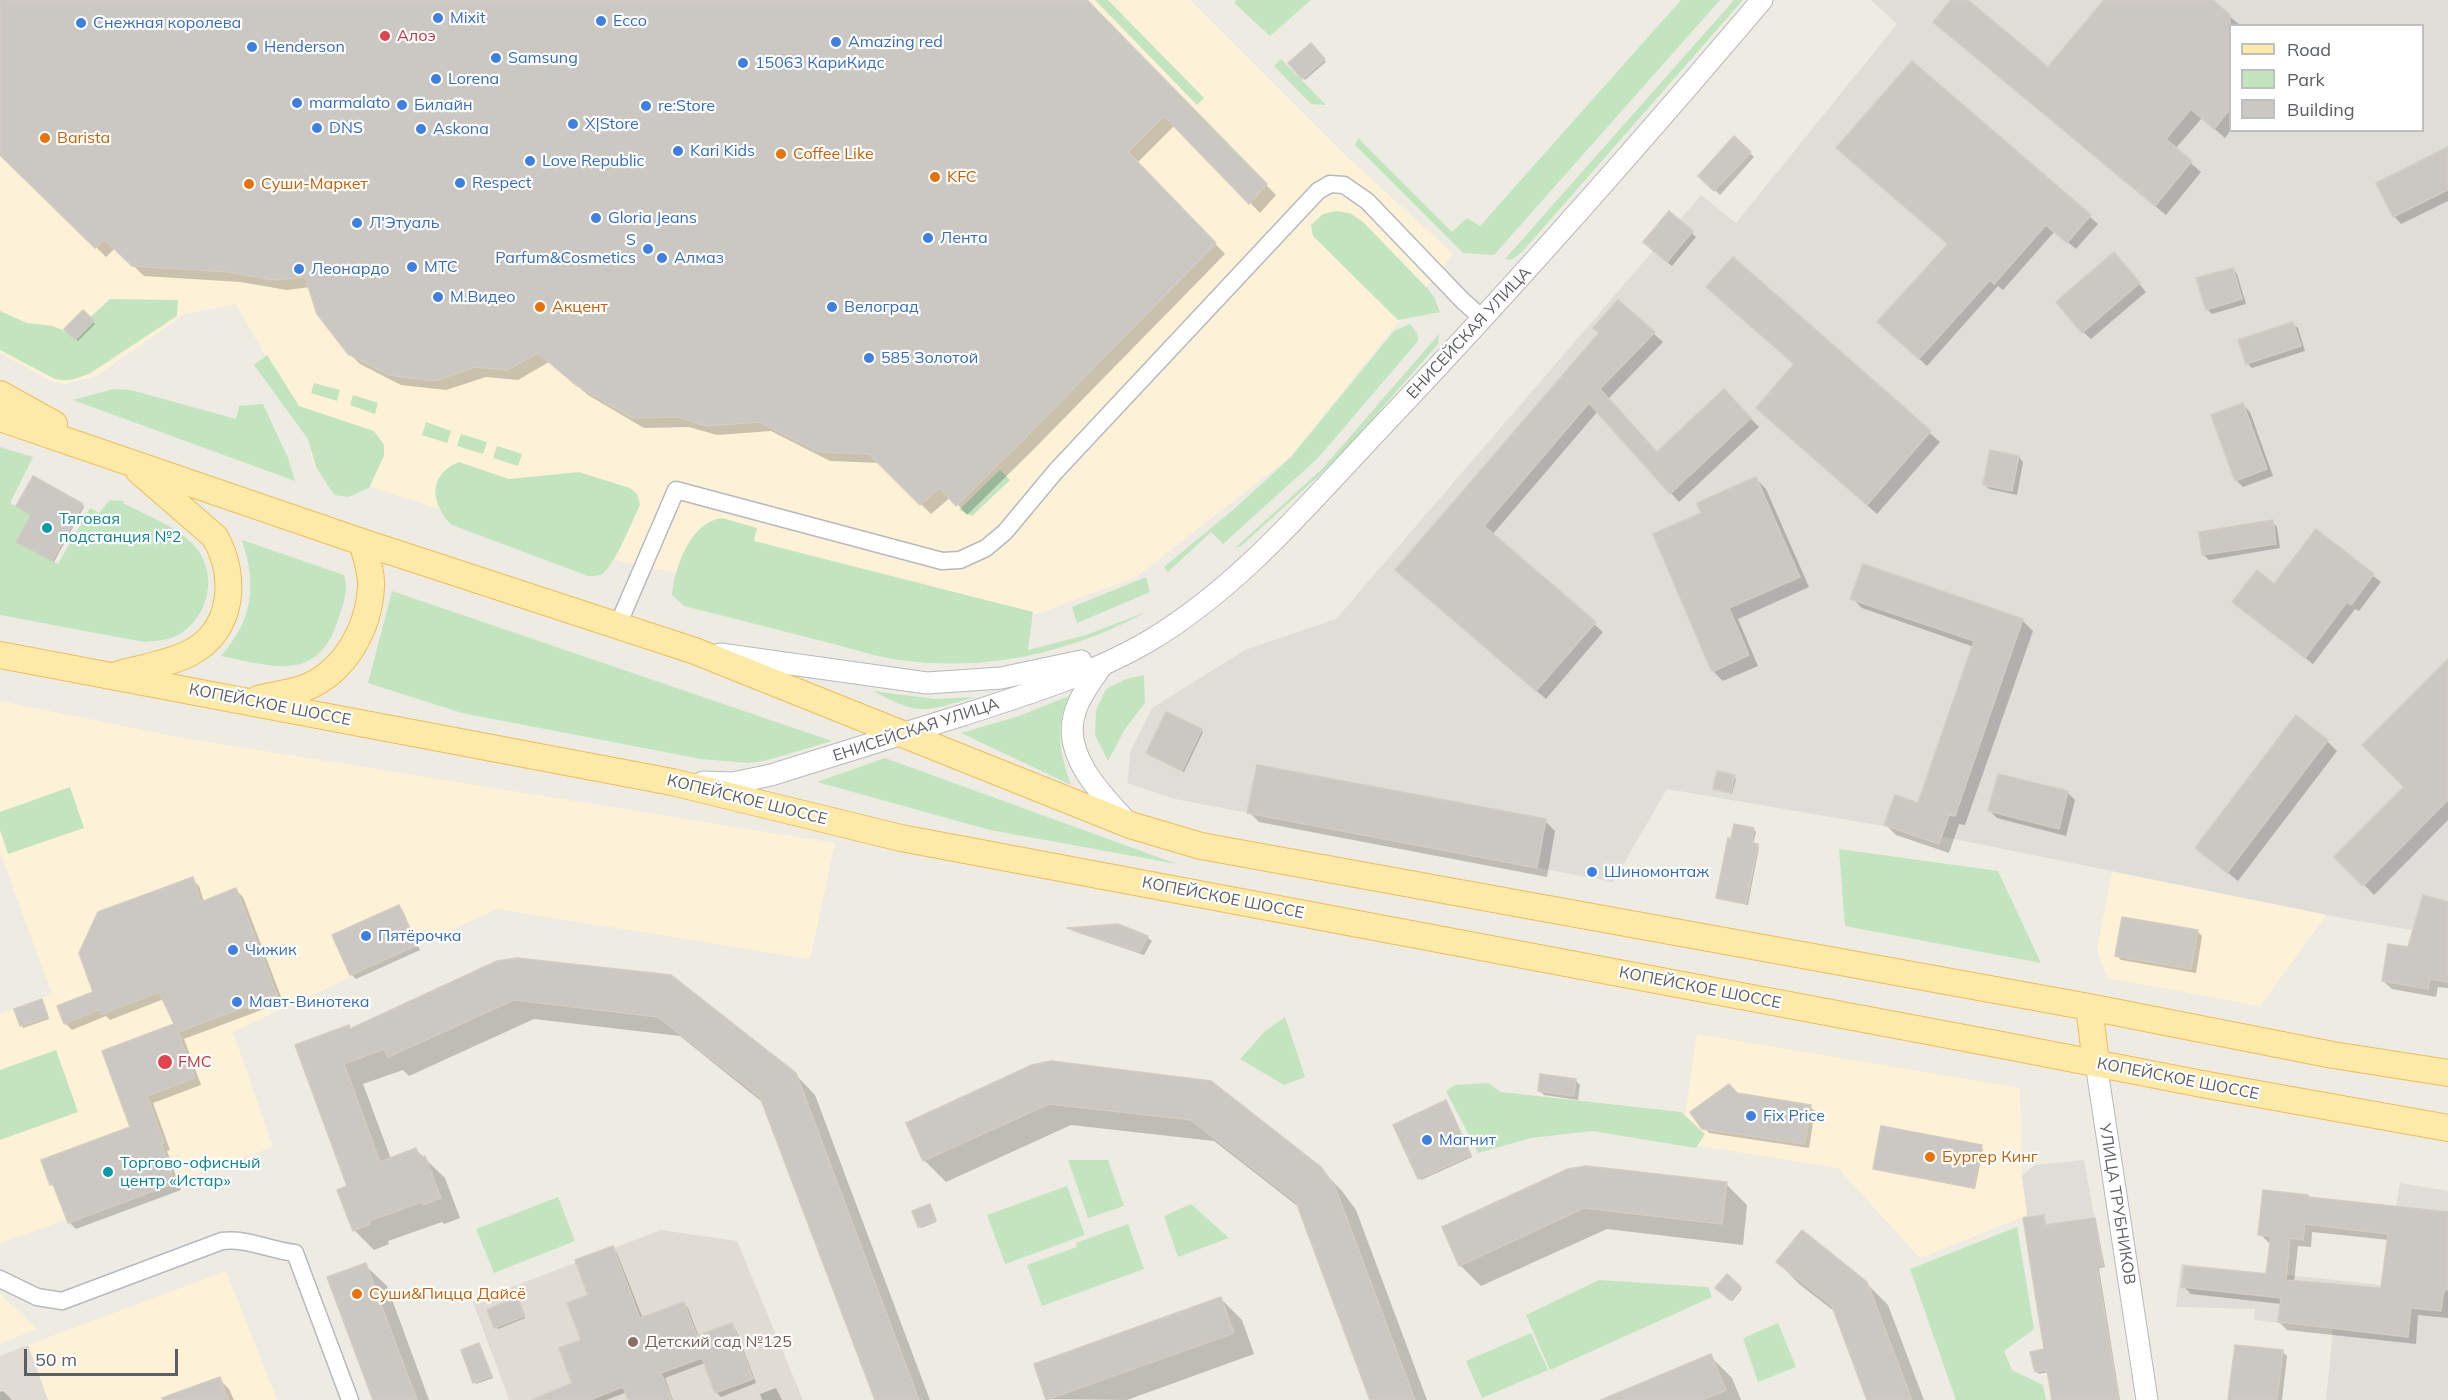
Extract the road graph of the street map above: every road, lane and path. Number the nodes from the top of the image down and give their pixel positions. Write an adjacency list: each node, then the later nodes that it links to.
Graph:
1 (1762, 0): 2 (street, ЕНИСЕЙСКАЯ УЛИЦА)
2 (1484, 319): 7 (street); 8 (street, ЕНИСЕЙСКАЯ УЛИЦА)
3 (0, 394): 5 (main road)
4 (0, 418): 5 (main road)
5 (118, 458): 6 (main road); 12 (main road)
6 (362, 542): 7 (main road); 13 (main road)
7 (617, 627): 9 (main road)
8 (1150, 640): 9 (street, ЕНИСЕЙСКАЯ УЛИЦА); 11 (street, ЕНИСЕЙСКАЯ УЛИЦА)
9 (695, 651): 14 (main road)
10 (0, 655): 12 (main road, КОПЕЙСКОЕ ШОССЕ)
11 (1101, 667): 14 (street, ЕНИСЕЙСКАЯ УЛИЦА); 16 (street)
12 (110, 677): 13 (main road, КОПЕЙСКОЕ ШОССЕ)
13 (249, 701): 15 (main road, КОПЕЙСКОЕ ШОССЕ)
14 (901, 735): 15 (street, ЕНИСЕЙСКАЯ УЛИЦА); 16 (main road)
15 (672, 782): 18 (main road, КОПЕЙСКОЕ ШОССЕ)
16 (1130, 825): 17 (main road)
17 (2088, 1007): 18 (main road, УЛИЦА ТРУБНИКОВ); 19 (main road)
18 (2096, 1063): 20 (main road, КОПЕЙСКОЕ ШОССЕ); 23 (street, УЛИЦА ТРУБНИКОВ)
19 (2448, 1073)
20 (2448, 1128)
21 (0, 1279): 22 (street)
22 (350, 1400)
23 (2147, 1400)

